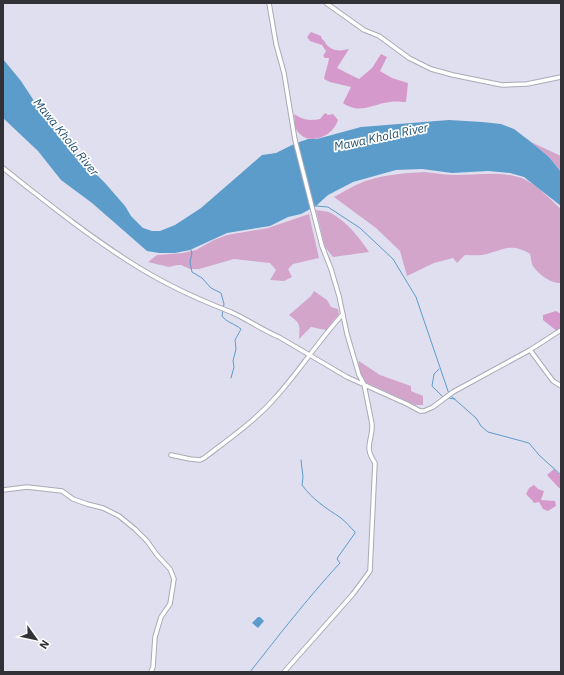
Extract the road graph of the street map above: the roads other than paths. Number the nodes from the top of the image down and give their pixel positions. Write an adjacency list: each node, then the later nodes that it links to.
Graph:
1 (269, 3): 5 (street)
2 (326, 3): 3 (street)
3 (561, 77)
4 (3, 168): 8 (street)
5 (343, 314): 8 (street); 9 (street)
6 (561, 330): 7 (street)
7 (530, 350): 9 (street); 10 (street)
8 (309, 354): 9 (street); 11 (street)
9 (364, 384): 14 (street)
10 (561, 386)
11 (172, 455)
12 (3, 490): 13 (street)
13 (151, 672)
14 (284, 672)

